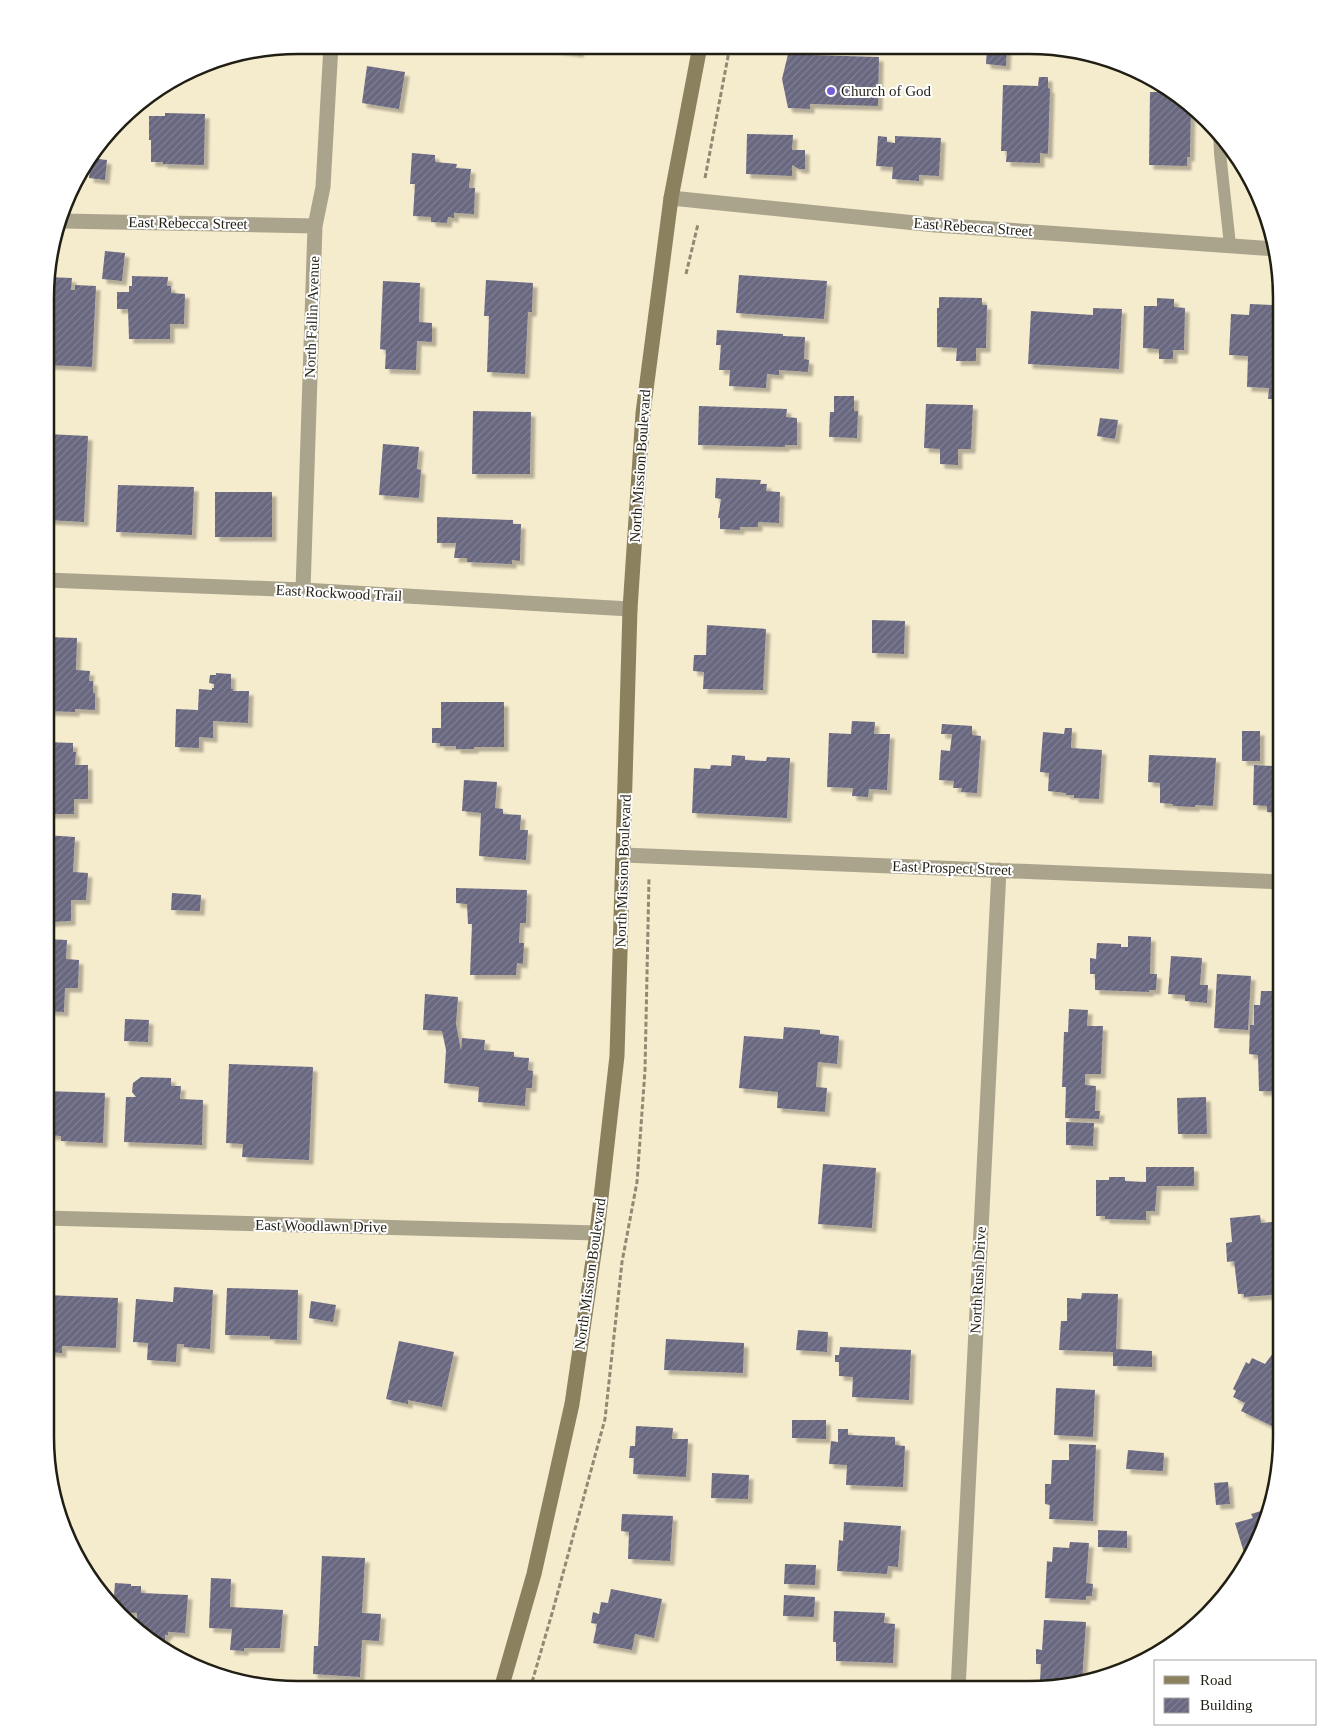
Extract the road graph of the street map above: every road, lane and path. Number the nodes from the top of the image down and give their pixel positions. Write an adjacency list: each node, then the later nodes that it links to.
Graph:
1 (330, 54): 8 (street, North Fallin Avenue)
2 (698, 54): 5 (main road, North Mission Boulevard)
3 (728, 54): 6 (path)
4 (1220, 145): 9 (lane)
5 (671, 198): 6 (street, East Rebecca Street); 14 (main road, North Mission Boulevard)
6 (701, 200): 9 (street, East Rebecca Street); 11 (path)
7 (66, 221): 8 (street, East Rebecca Street)
8 (315, 226): 13 (street, North Fallin Avenue)
9 (1230, 245): 10 (street, East Rebecca Street)
10 (1268, 248)
11 (686, 275)
12 (54, 580): 13 (street, East Rockwood Trail)
13 (303, 590): 14 (street, East Rockwood Trail)
14 (630, 609): 15 (main road, North Mission Boulevard)
15 (623, 855): 16 (street, East Prospect Street); 19 (main road, North Mission Boulevard)
16 (998, 870): 17 (street, East Prospect Street); 21 (street, North Rush Drive)
17 (1273, 882)
18 (54, 1218): 19 (street, East Woodlawn Drive)
19 (597, 1233): 20 (main road, North Mission Boulevard)
20 (502, 1681)
21 (958, 1681)

